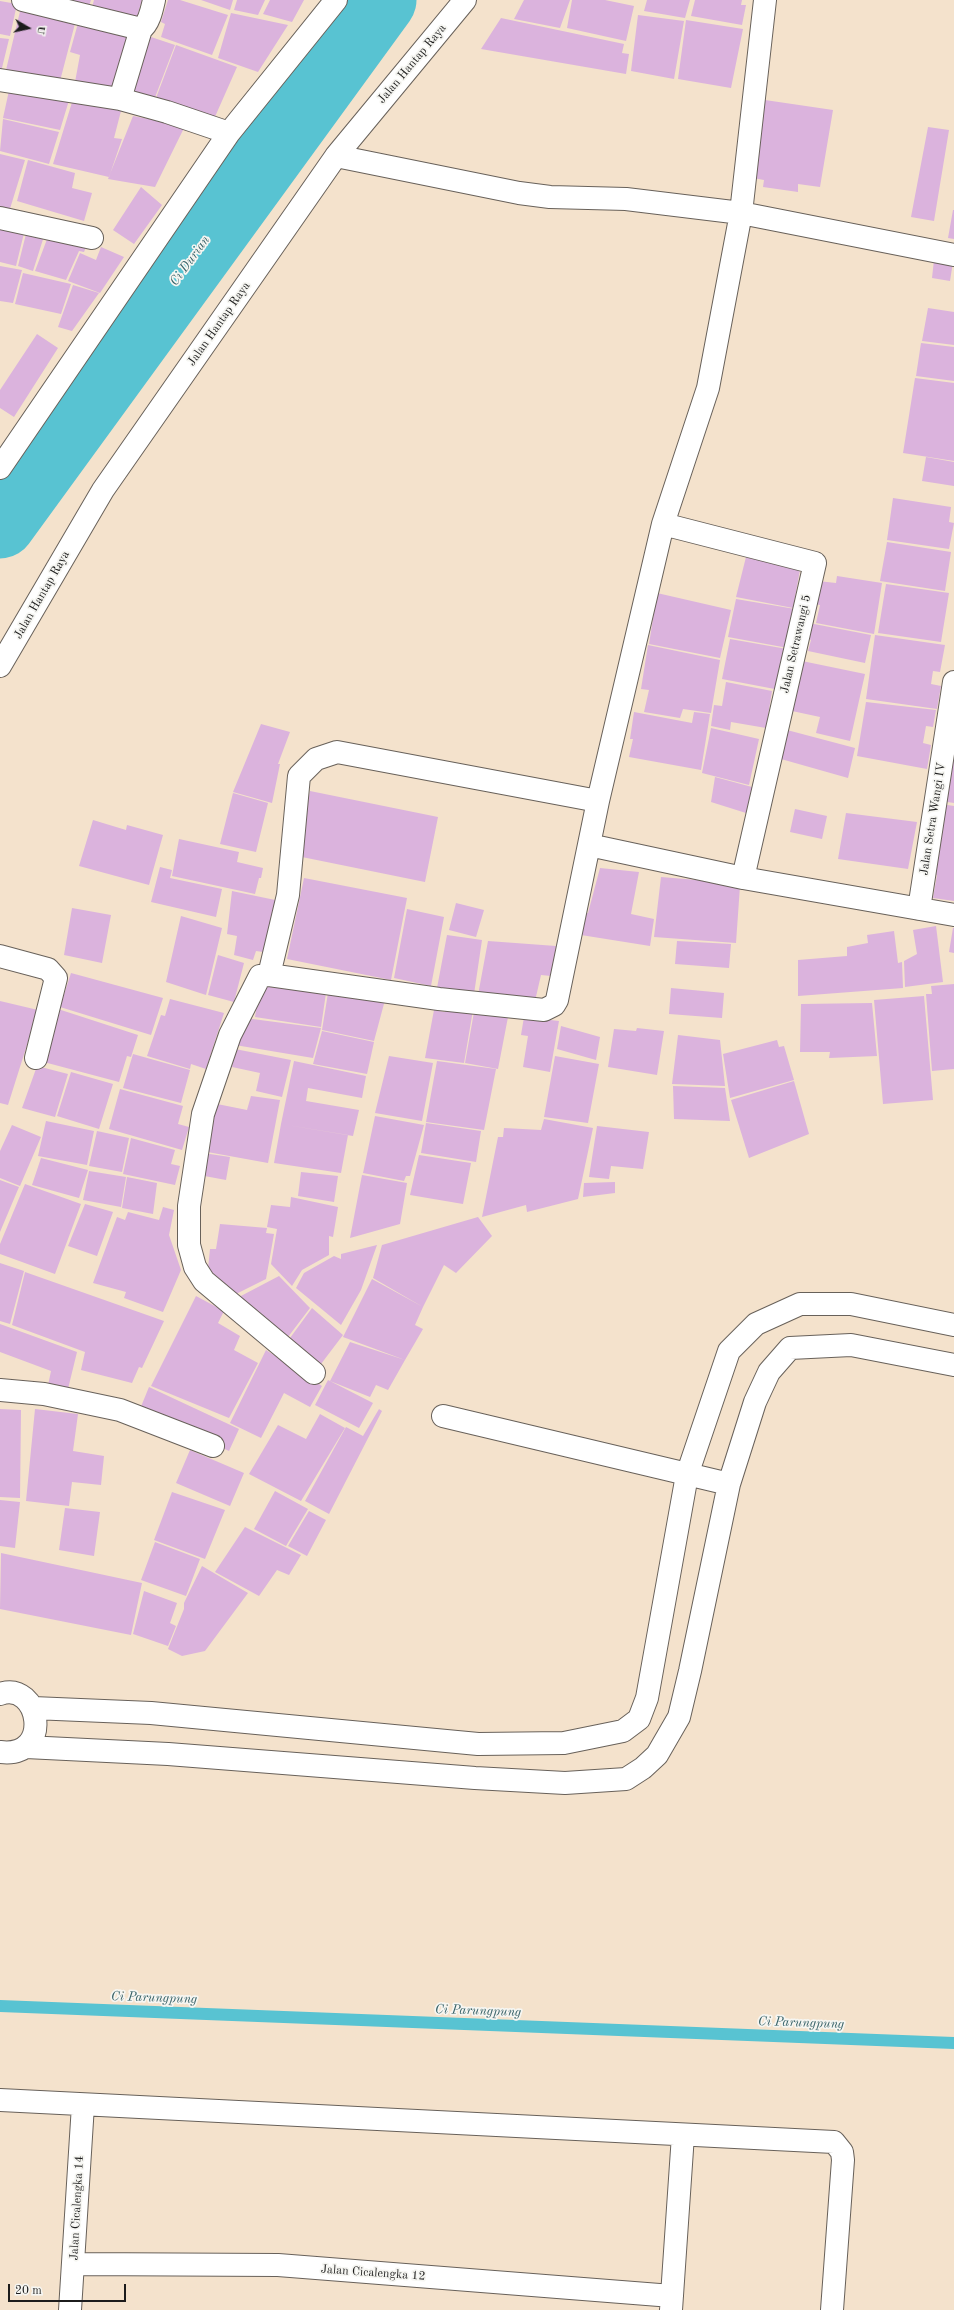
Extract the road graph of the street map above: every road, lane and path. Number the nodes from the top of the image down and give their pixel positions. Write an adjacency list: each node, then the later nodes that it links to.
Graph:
1 (23, 0): 6 (street)
2 (154, 0): 6 (street)
3 (336, 0): 9 (street)
4 (465, 0): 10 (street, Jalan Hantap Raya)
5 (765, 0): 11 (street)
6 (141, 28): 8 (street)
7 (0, 80): 8 (street)
8 (120, 99): 9 (street)
9 (229, 133): 15 (street)
10 (336, 156): 11 (street); 17 (street, Jalan Hantap Raya)
11 (741, 213): 14 (street); 16 (street)
12 (0, 218): 13 (street)
13 (92, 238)
14 (954, 255)
15 (2, 460)
16 (664, 524): 19 (street); 21 (street, Jalan Setrawangi 5)
17 (0, 666)
18 (954, 682): 22 (street, Jalan Setra Wangi IV)
19 (598, 801): 20 (street); 25 (street)
20 (589, 845): 21 (street); 25 (street)
21 (743, 878): 22 (street)
22 (919, 909): 23 (street)
23 (954, 915)
24 (0, 956): 26 (street)
25 (269, 975): 29 (street)
26 (36, 1058)
27 (954, 1325): 33 (street)
28 (954, 1364): 34 (street)
29 (314, 1373)
30 (0, 1390): 32 (street)
31 (444, 1416): 33 (street)
32 (213, 1446)
33 (687, 1475): 34 (street); 37 (street)
34 (729, 1484): 40 (street)
35 (0, 1694): 36 (street)
36 (33, 1708): 37 (street); 38 (street)
37 (478, 1744): 40 (street)
38 (26, 1747): 39 (street); 40 (street)
39 (0, 1752)
40 (476, 1778)
41 (0, 2100): 42 (street)
42 (83, 2105): 43 (street); 44 (street, Jalan Cicalengka 14)
43 (683, 2135): 45 (street); 47 (street)
44 (73, 2264): 45 (street, Jalan Cicalengka 12); 46 (street, Jalan Cicalengka 14)
45 (672, 2303)
46 (70, 2310)
47 (832, 2310)

